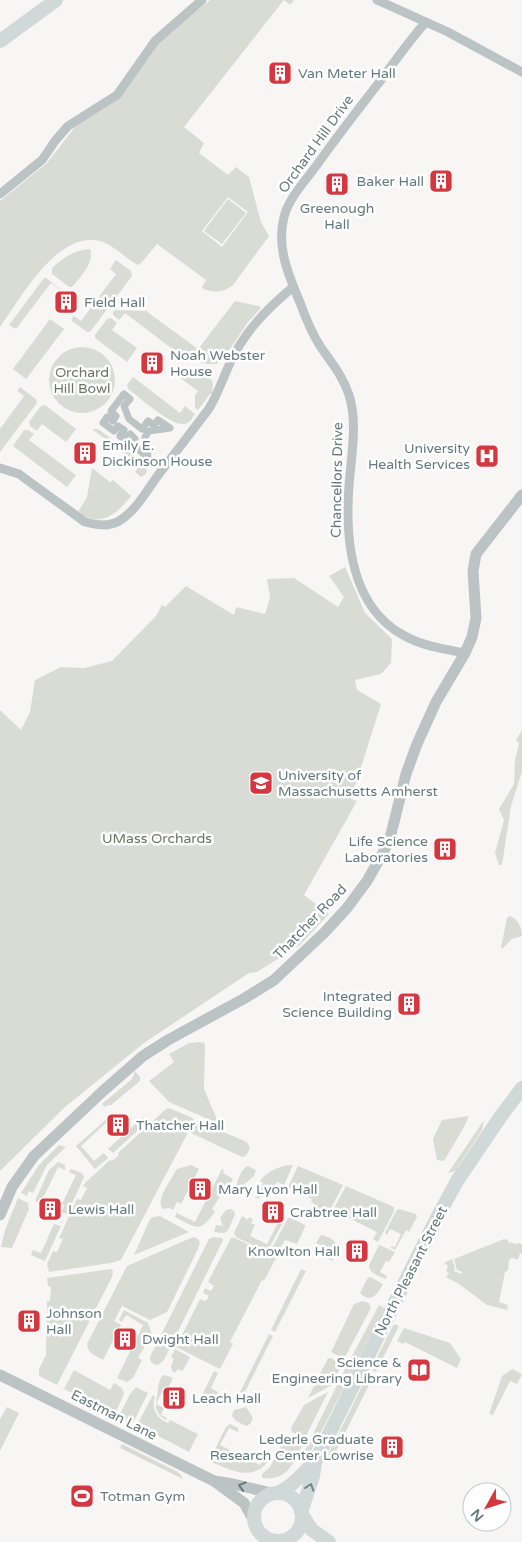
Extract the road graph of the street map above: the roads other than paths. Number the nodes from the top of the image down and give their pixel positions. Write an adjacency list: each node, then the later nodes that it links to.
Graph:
1 (56, 0): 5 (main road)
2 (202, 0): 7 (street)
3 (377, 0): 4 (street)
4 (425, 23): 6 (street); 8 (street, Orchard Hill Drive)
5 (0, 42)
6 (522, 72)
7 (0, 194)
8 (293, 287): 10 (street); 12 (street, Chancellors Drive)
9 (148, 457): 9 (street)
10 (0, 468)
11 (522, 495): 12 (street, Thatcher Road)
12 (465, 654): 14 (street, Thatcher Road)
13 (522, 1088): 16 (main road, North Pleasant Street)
14 (0, 1215)
15 (0, 1375): 17 (street, Eastman Lane)
16 (315, 1462): 18 (main road, North Pleasant Street); 19 (main road, North Pleasant Street, one-way to 16)
17 (214, 1482): 18 (street, Eastman Lane, one-way to 17); 20 (street, Eastman Lane)
18 (274, 1493): 19 (main road); 20 (main road)
19 (302, 1513): 22 (main road); 23 (main road)
20 (254, 1521): 21 (main road); 22 (main road)
21 (250, 1542)
22 (283, 1542)
23 (330, 1542)

